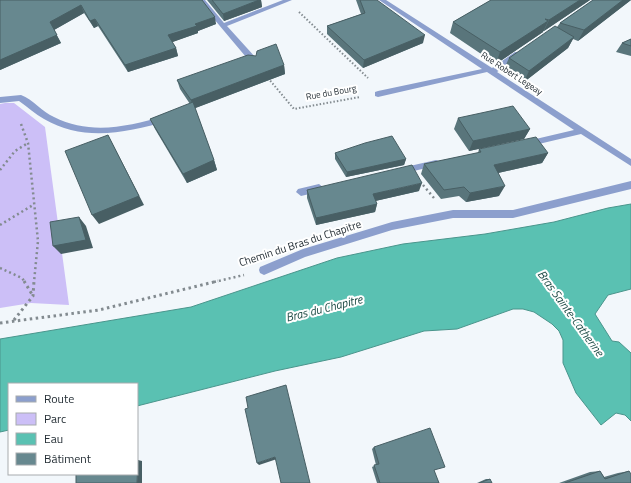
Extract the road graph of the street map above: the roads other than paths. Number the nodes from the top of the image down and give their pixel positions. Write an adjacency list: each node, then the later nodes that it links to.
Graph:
1 (201, 0): 4 (street)
2 (288, 0): 4 (street)
3 (382, 0): 7 (street, Rue Robert Legeay)
4 (224, 24): 6 (street)
5 (524, 50): 7 (street)
6 (254, 61)
7 (489, 71): 8 (street); 11 (street, Rue Robert Legeay)
8 (381, 93)
9 (0, 100): 10 (street)
10 (172, 116)
11 (582, 131): 12 (street); 14 (street, Rue Robert Legeay)
12 (520, 145)
13 (442, 162): 15 (street)
14 (631, 163)
15 (389, 173)
16 (631, 185): 19 (street, Chemin du Bras du Chapitre)
17 (331, 186): 18 (street)
18 (301, 192)
19 (264, 270)

